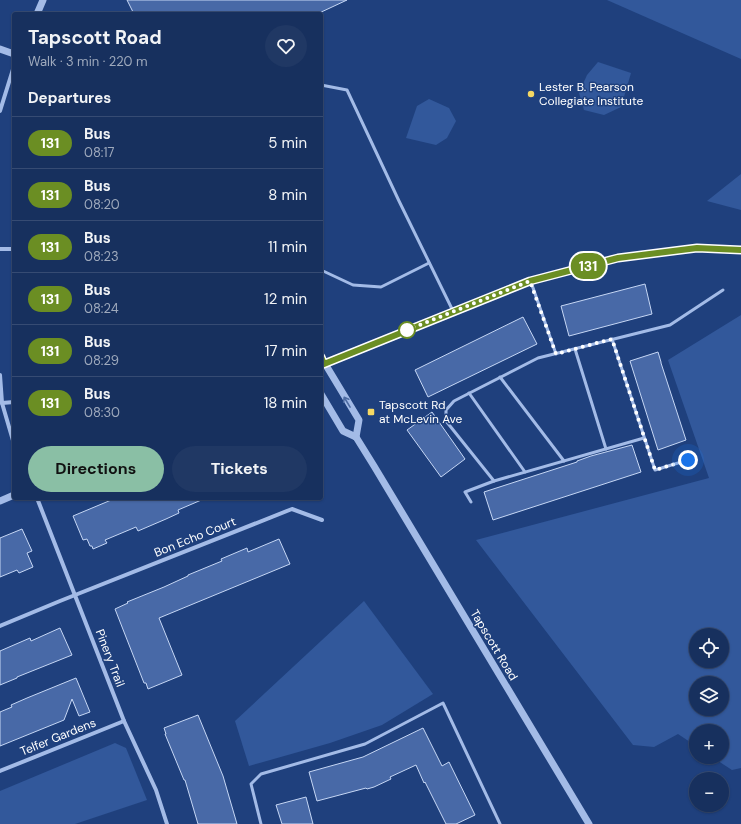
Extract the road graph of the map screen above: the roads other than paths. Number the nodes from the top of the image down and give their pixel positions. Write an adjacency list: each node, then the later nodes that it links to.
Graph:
1 (43, 0): 2 (street)
2 (38, 12)
3 (0, 49): 4 (street)
4 (12, 53)
5 (12, 72): 7 (street)
6 (323, 85): 11 (lane)
7 (0, 111)
8 (0, 249): 9 (street)
9 (12, 249)
10 (741, 250): 13 (street)
11 (429, 263): 12 (lane); 15 (lane)
12 (323, 271)
13 (530, 281): 15 (street); 18 (lane)
14 (723, 290): 16 (lane)
15 (453, 312): 19 (street)
16 (612, 339): 17 (lane); 29 (lane)
17 (575, 349): 18 (lane); 30 (lane)
18 (556, 354): 22 (lane)
19 (323, 362)
20 (323, 364): 28 (street, one-way to 20)
21 (0, 375): 26 (street)
22 (500, 377): 23 (lane); 32 (lane)
23 (469, 393): 33 (lane); 34 (lane)
24 (323, 397): 28 (street, Tapscott Road)
25 (12, 402): 26 (street)
26 (2, 403): 27 (street)
27 (12, 437)
28 (356, 437): 47 (street, Tapscott Road)
29 (644, 438): 30 (lane); 31 (lane)
30 (606, 449): 32 (lane)
31 (688, 460)
32 (564, 461): 33 (lane)
33 (525, 472): 34 (lane)
34 (494, 481): 38 (lane)
35 (12, 496): 37 (street)
36 (39, 500): 40 (street, Pinery Trail)
37 (0, 501)
38 (471, 502)
39 (322, 520): 40 (street, Bon Echo Court)
40 (76, 596): 41 (street, Bon Echo Court); 42 (street, Pinery Trail)
41 (0, 626)
42 (124, 721): 43 (street, Telfer Gardens); 44 (street, Pinery Trail)
43 (0, 771)
44 (167, 824)
45 (261, 824): 46 (lane)
46 (500, 824)
47 (589, 824)

